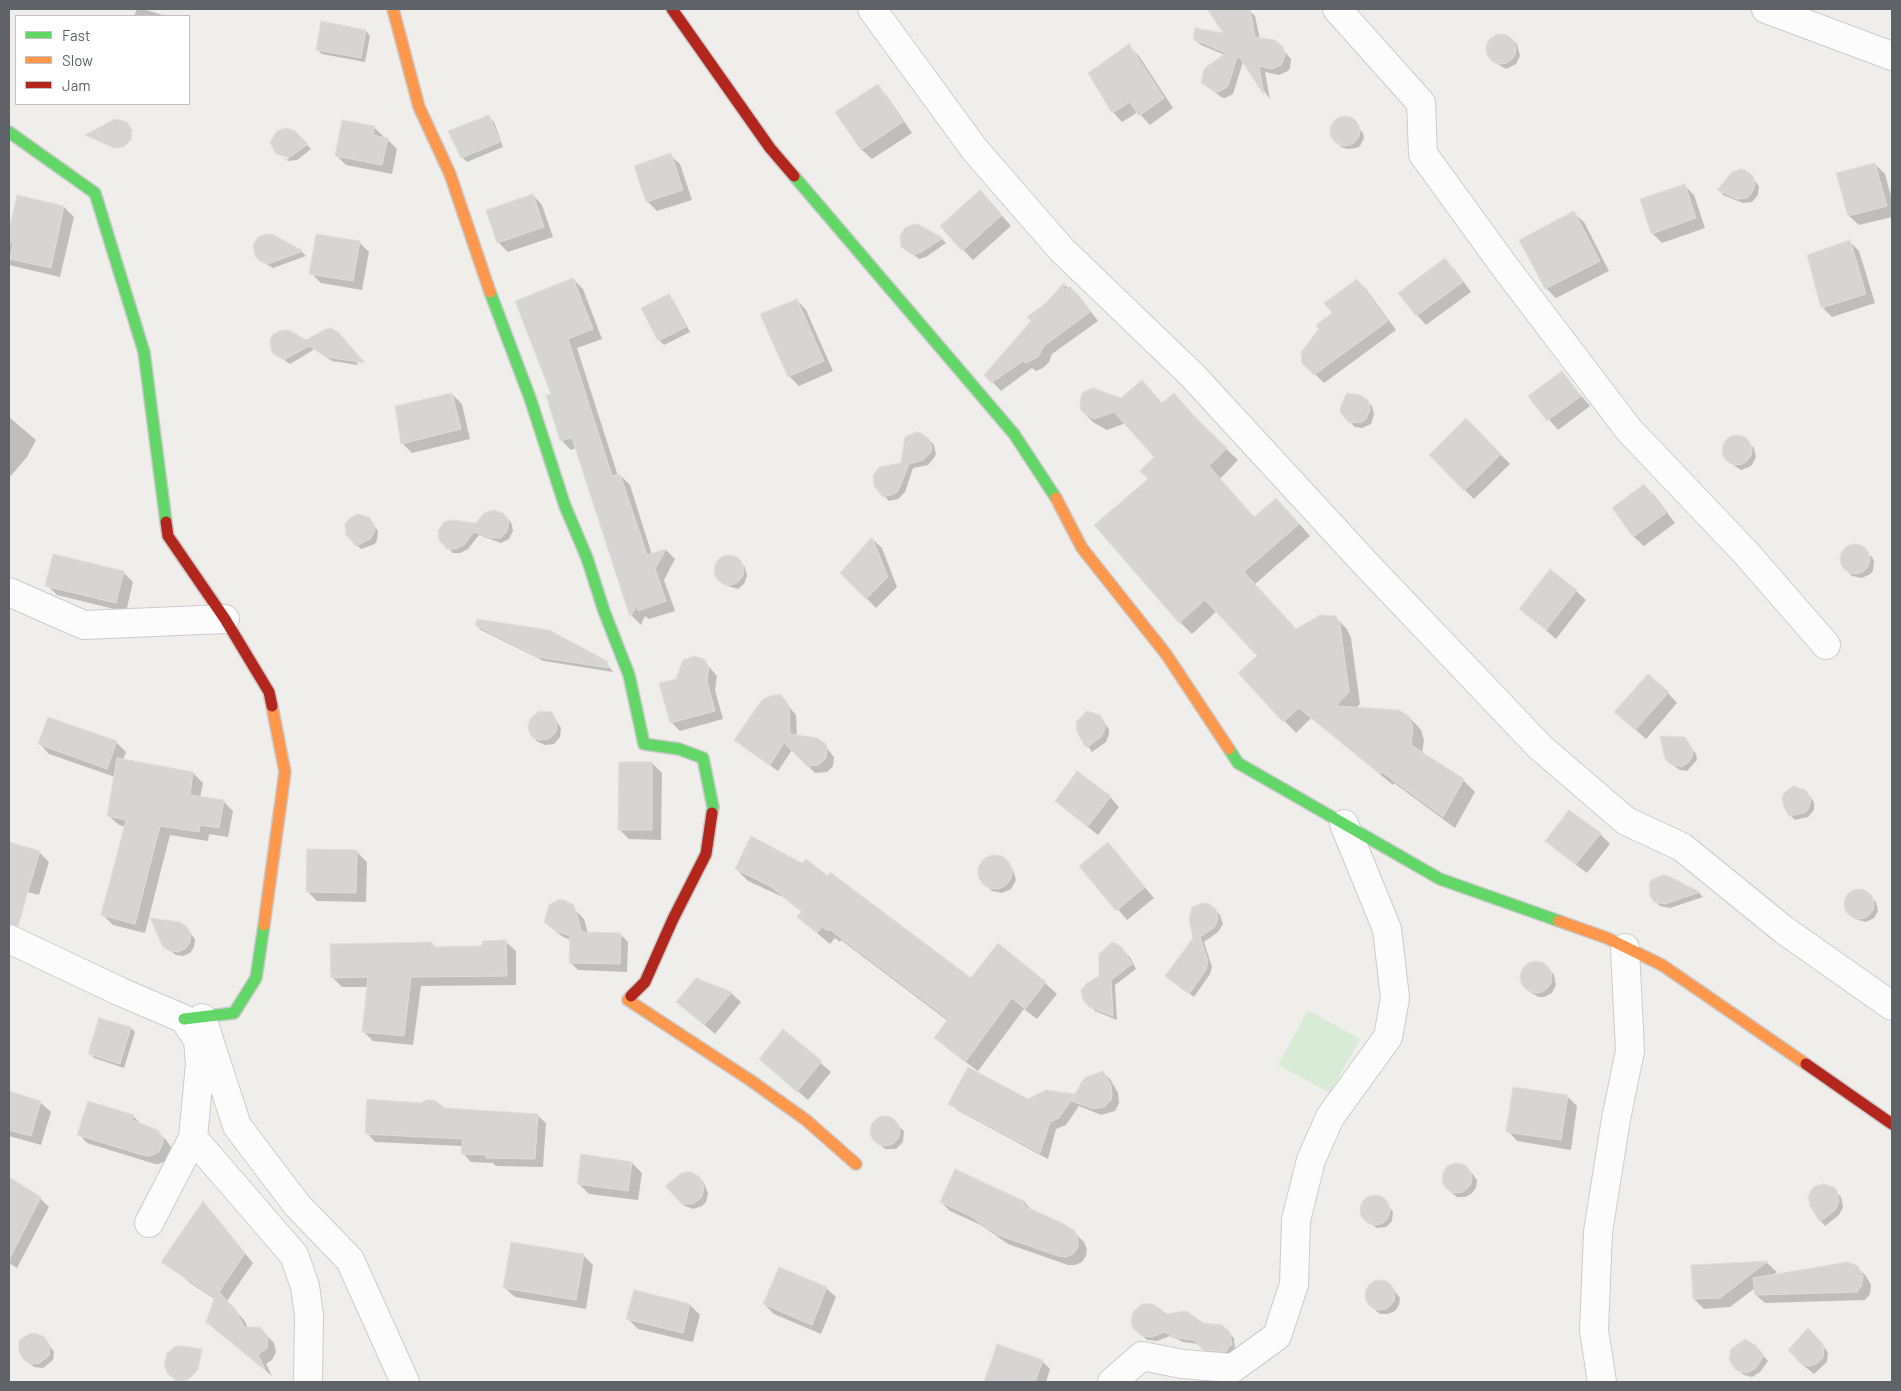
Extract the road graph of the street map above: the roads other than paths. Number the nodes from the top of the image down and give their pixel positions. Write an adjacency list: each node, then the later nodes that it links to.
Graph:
1 (393, 9): 18 (street)
2 (672, 9): 11 (street)
3 (872, 9): 14 (street)
4 (1337, 9): 10 (street)
5 (1766, 9): 6 (street)
6 (1892, 56)
7 (9, 132): 9 (street)
8 (9, 592): 9 (street)
9 (225, 619): 15 (street)
10 (1826, 644)
11 (1344, 824): 13 (street); 22 (street)
12 (9, 939): 15 (street)
13 (1625, 948): 16 (street); 23 (street)
14 (1892, 1006)
15 (193, 1018): 17 (street); 21 (street)
16 (1892, 1124)
17 (194, 1138): 19 (street); 20 (street)
18 (856, 1164)
19 (149, 1223)
20 (308, 1382)
21 (405, 1382)
22 (1112, 1382)
23 (1602, 1382)

